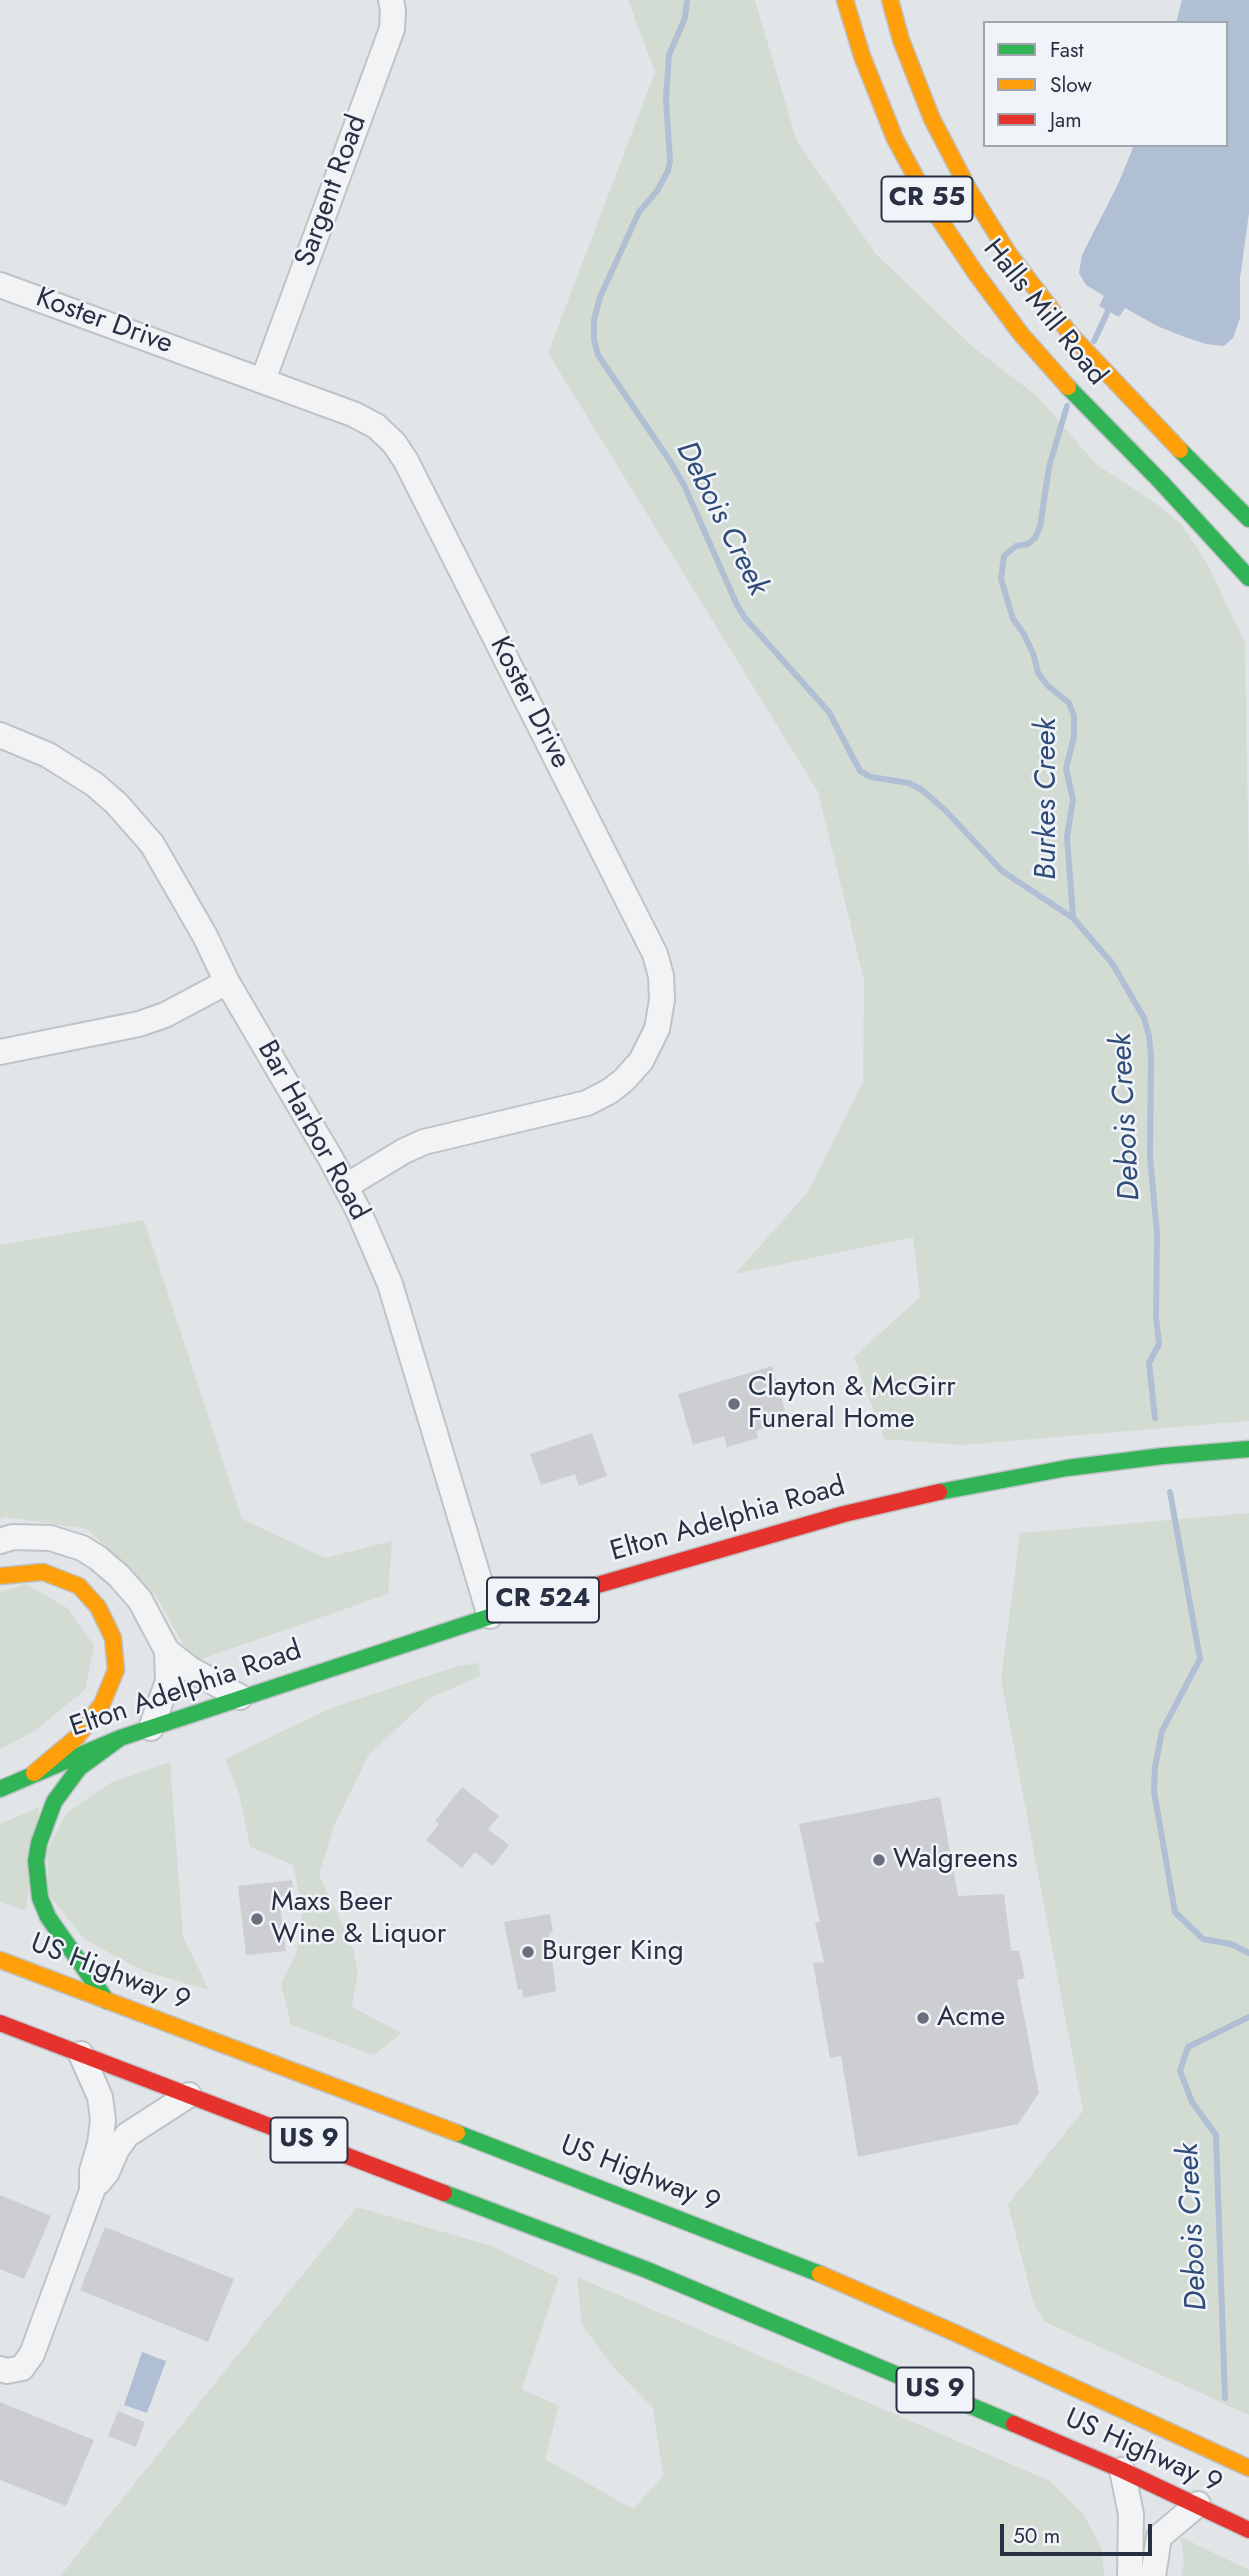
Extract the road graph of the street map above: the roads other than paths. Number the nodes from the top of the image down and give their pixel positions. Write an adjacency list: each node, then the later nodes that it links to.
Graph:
1 (391, 0): 5 (street, Sargent Road)
2 (845, 0): 7 (main road, Halls Mill Road / CR 55)
3 (890, 0): 6 (main road, Halls Mill Road / CR 55)
4 (0, 285): 5 (street, Koster Drive)
5 (262, 380): 11 (street, Koster Drive)
6 (1249, 519)
7 (1249, 578)
8 (0, 735): 9 (street, Bar Harbor Road)
9 (227, 982): 10 (street); 11 (street, Bar Harbor Road)
10 (0, 1052)
11 (346, 1186): 15 (street, Bar Harbor Road)
12 (1249, 1449): 15 (main road, Elton Adelphia Road / CR 524)
13 (0, 1541): 16 (street)
14 (0, 1576): 20 (main road)
15 (490, 1616): 17 (main road, Elton Adelphia Road / CR 524)
16 (167, 1651): 17 (street); 18 (street)
17 (240, 1697): 18 (main road, Elton Adelphia Road / CR 524)
18 (151, 1728): 19 (main road, Elton Adelphia Road / CR 524)
19 (120, 1738): 20 (main road, Elton Adelphia Road / CR 524); 23 (main road)
20 (34, 1773): 21 (main road, Elton Adelphia Road / CR 524)
21 (0, 1790)
22 (0, 1960): 23 (main road, US Highway 9 / US 9)
23 (107, 2001): 29 (main road, US Highway 9 / US 9)
24 (0, 2023): 25 (main road, US Highway 9 / US 9)
25 (81, 2054): 26 (main road, US Highway 9 / US 9); 27 (street)
26 (188, 2095): 27 (street); 30 (main road, US Highway 9 / US 9)
27 (92, 2191): 28 (street)
28 (0, 2370)
29 (1249, 2468)
30 (1122, 2470): 31 (main road, US Highway 9 / US 9); 33 (street)
31 (1198, 2504): 32 (main road, US Highway 9 / US 9); 34 (street)
32 (1249, 2530)
33 (1129, 2576)
34 (1153, 2576)

